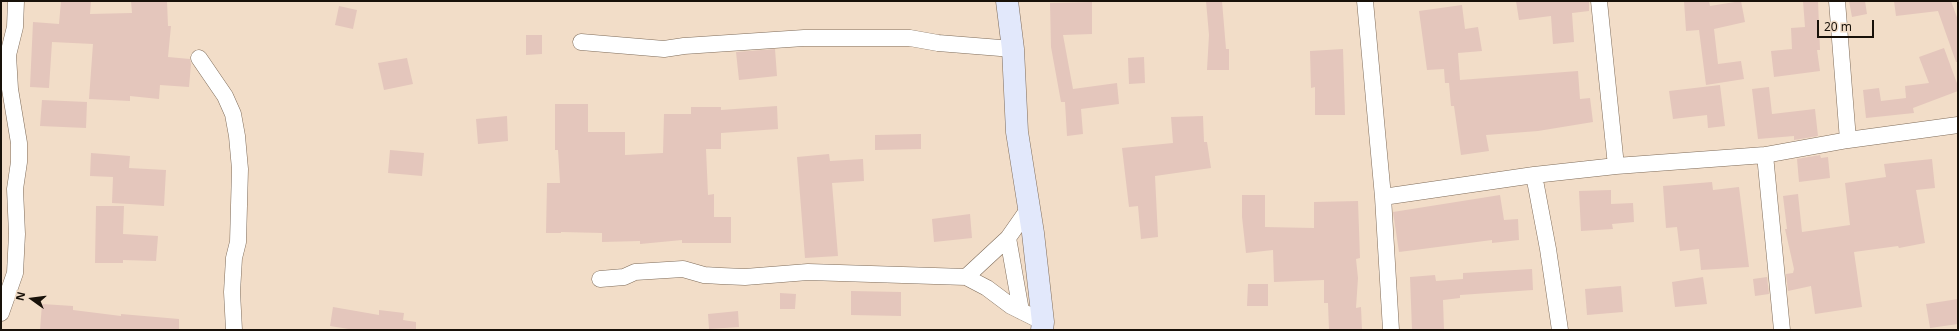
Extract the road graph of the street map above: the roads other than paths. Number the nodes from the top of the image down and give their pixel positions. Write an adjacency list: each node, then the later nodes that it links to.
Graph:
1 (16, 1): 20 (street)
2 (1007, 1): 7 (street)
3 (1365, 1): 14 (street)
4 (1599, 1): 12 (street)
5 (1836, 1): 10 (street)
6 (581, 42): 7 (street)
7 (1013, 49): 15 (street)
8 (199, 58): 22 (street)
9 (1958, 125): 10 (street)
10 (1848, 140): 11 (street)
11 (1765, 155): 12 (street); 25 (street)
12 (1616, 166): 13 (street)
13 (1534, 175): 14 (street); 24 (street)
14 (1383, 197): 23 (street)
15 (1029, 208): 16 (street); 21 (street)
16 (1008, 238): 17 (street); 19 (street)
17 (966, 277): 18 (street); 19 (street)
18 (600, 279)
19 (1021, 311): 21 (street)
20 (1, 313)
21 (1042, 326)
22 (234, 330)
23 (1391, 330)
24 (1560, 330)
25 (1782, 330)

